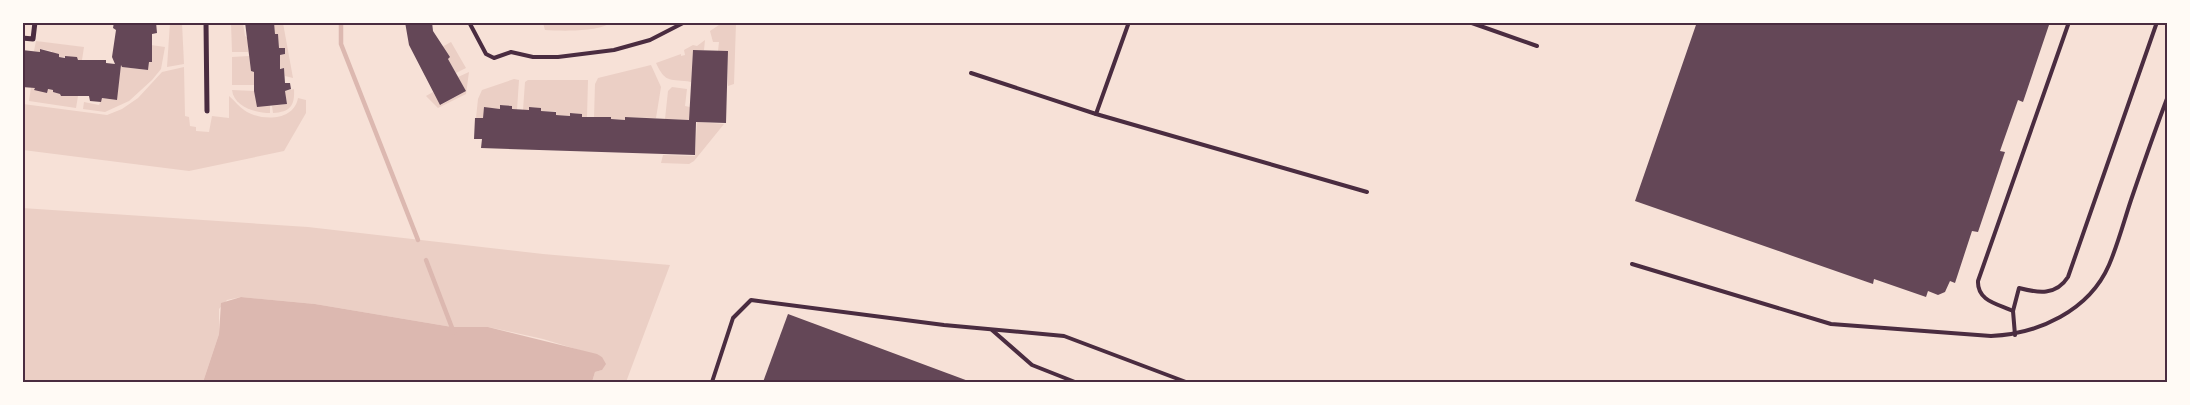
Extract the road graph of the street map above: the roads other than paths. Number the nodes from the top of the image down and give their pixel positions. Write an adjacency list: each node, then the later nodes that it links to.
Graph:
1 (35, 22): 9 (street)
2 (206, 22): 13 (street)
3 (469, 22): 4 (lane)
4 (685, 22)
5 (1129, 22): 14 (lane)
6 (1470, 22): 10 (lane)
7 (2069, 22): 17 (lane)
8 (2157, 22): 17 (lane)
9 (22, 38)
10 (1537, 46)
11 (971, 73): 14 (lane)
12 (2168, 96): 19 (lane)
13 (207, 111)
14 (1096, 114): 15 (lane)
15 (1367, 192)
16 (1632, 264): 19 (lane)
17 (2013, 311): 19 (lane)
18 (991, 329): 20 (lane); 21 (lane); 22 (lane)
19 (2015, 335)
20 (712, 382)
21 (1075, 382)
22 (1186, 382)

